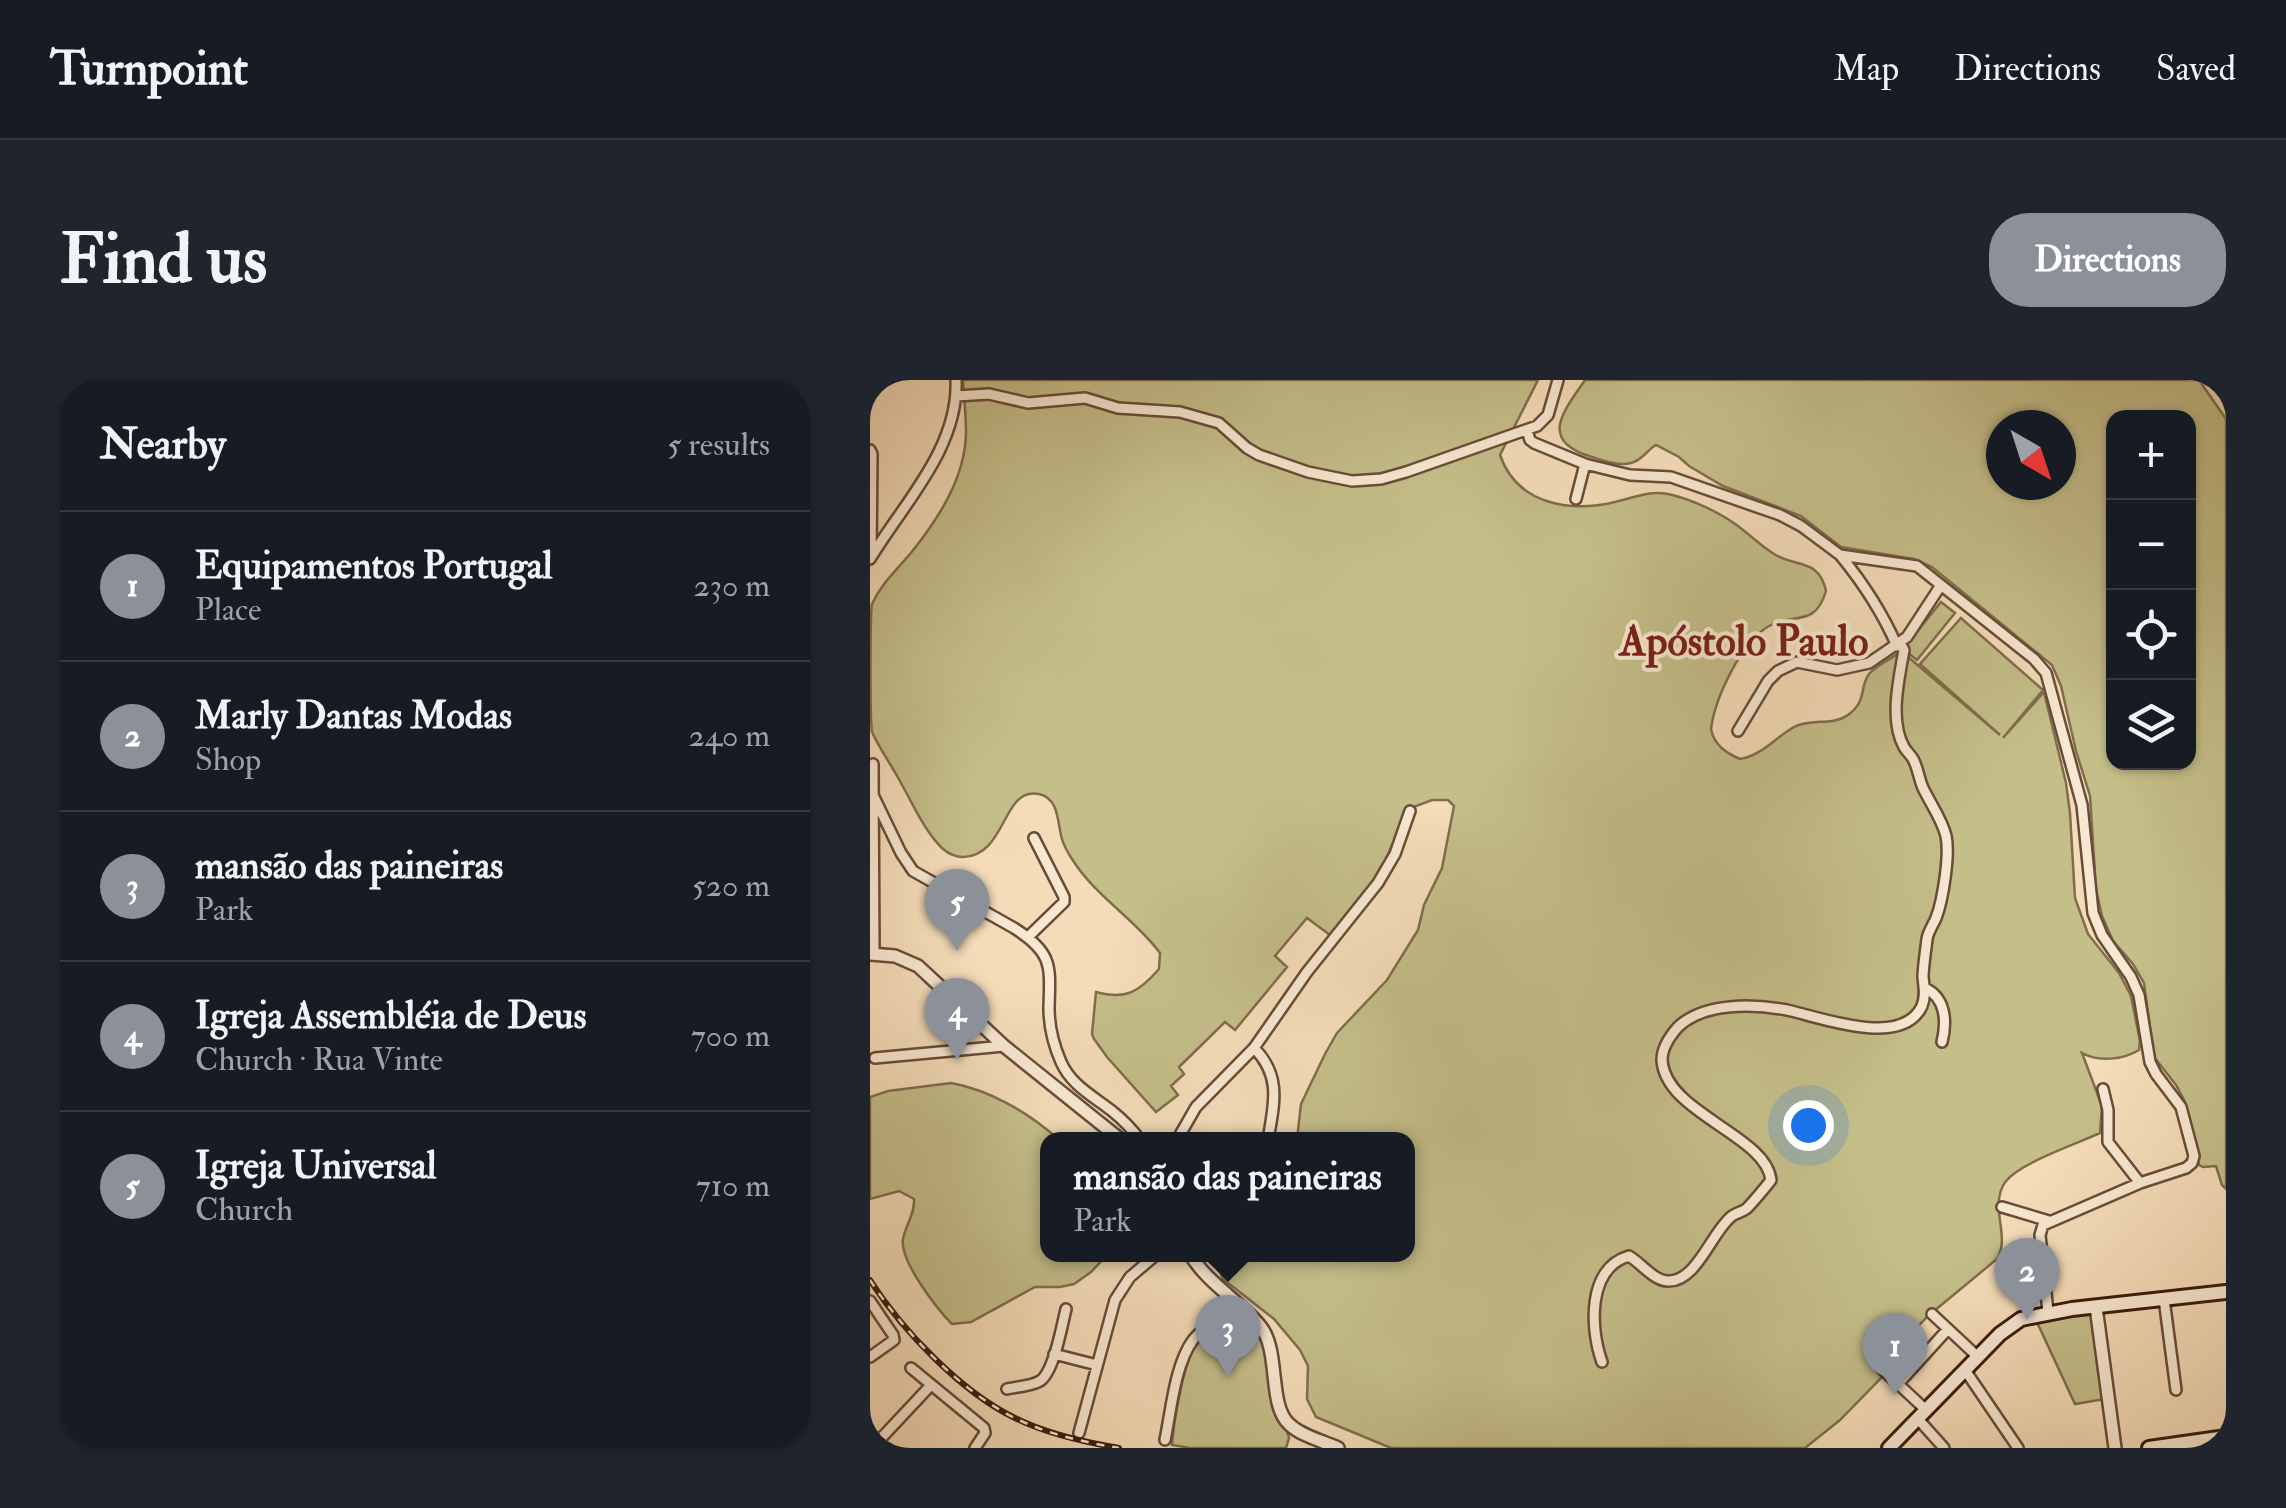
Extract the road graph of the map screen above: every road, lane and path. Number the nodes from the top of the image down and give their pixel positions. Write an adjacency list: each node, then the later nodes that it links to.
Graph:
1 (956, 380): 3 (street)
2 (1558, 380): 4 (street)
3 (956, 396): 4 (street); 9 (street)
4 (1527, 430): 6 (street)
5 (870, 450): 8 (street)
6 (1585, 464): 7 (street); 10 (street)
7 (1576, 498)
8 (871, 533): 9 (street); 11 (street)
9 (884, 537): 11 (street)
10 (1840, 554): 12 (street); 13 (street)
11 (870, 558)
12 (1941, 584): 13 (street); 31 (street)
13 (1898, 644): 14 (street); 21 (street)
14 (1738, 731)
15 (874, 764): 16 (street)
16 (874, 797): 19 (street); 20 (street)
17 (1410, 810): 24 (street)
18 (1034, 838): 19 (street)
19 (1028, 937): 28 (street)
20 (872, 954): 23 (street)
21 (1925, 988): 22 (street); 48 (street)
22 (1942, 1042)
23 (1004, 1046): 25 (street); 27 (street)
24 (1254, 1048): 29 (street); 30 (street)
25 (875, 1058)
26 (2102, 1089): 31 (street)
27 (1111, 1132)
28 (1133, 1132)
29 (1181, 1132)
30 (1269, 1132)
31 (2140, 1183): 33 (street)
32 (2002, 1207): 33 (street)
33 (2049, 1222): 42 (street)
34 (1146, 1262): 49 (street)
35 (1195, 1262): 39 (street)
36 (2226, 1292): 37 (main road)
37 (2164, 1298): 40 (main road); 56 (street)
38 (870, 1301): 47 (street)
39 (1236, 1304): 60 (street); 63 (street)
40 (2096, 1306): 42 (main road); 67 (street)
41 (1066, 1309): 45 (street)
42 (2048, 1312): 46 (main road)
43 (1932, 1314): 44 (street)
44 (1948, 1329): 46 (street); 53 (street)
45 (1054, 1354): 49 (street); 55 (street)
46 (1978, 1357): 52 (main road)
47 (870, 1358)
48 (1602, 1362)
49 (1097, 1365): 58 (street)
50 (911, 1368): 54 (street)
51 (1882, 1369): 53 (street)
52 (1964, 1370): 57 (main road); 66 (street)
53 (1898, 1384): 57 (street)
54 (930, 1386): 61 (street); 62 (street)
55 (1007, 1390)
56 (2176, 1390)
57 (1922, 1414): 64 (main road); 65 (street)
58 (1079, 1433)
59 (2226, 1438): 68 (main road)
60 (1165, 1440)
61 (872, 1448)
62 (974, 1448)
63 (1338, 1448)
64 (1889, 1448)
65 (1944, 1448)
66 (2018, 1448)
67 (2115, 1448)
68 (2149, 1448)

